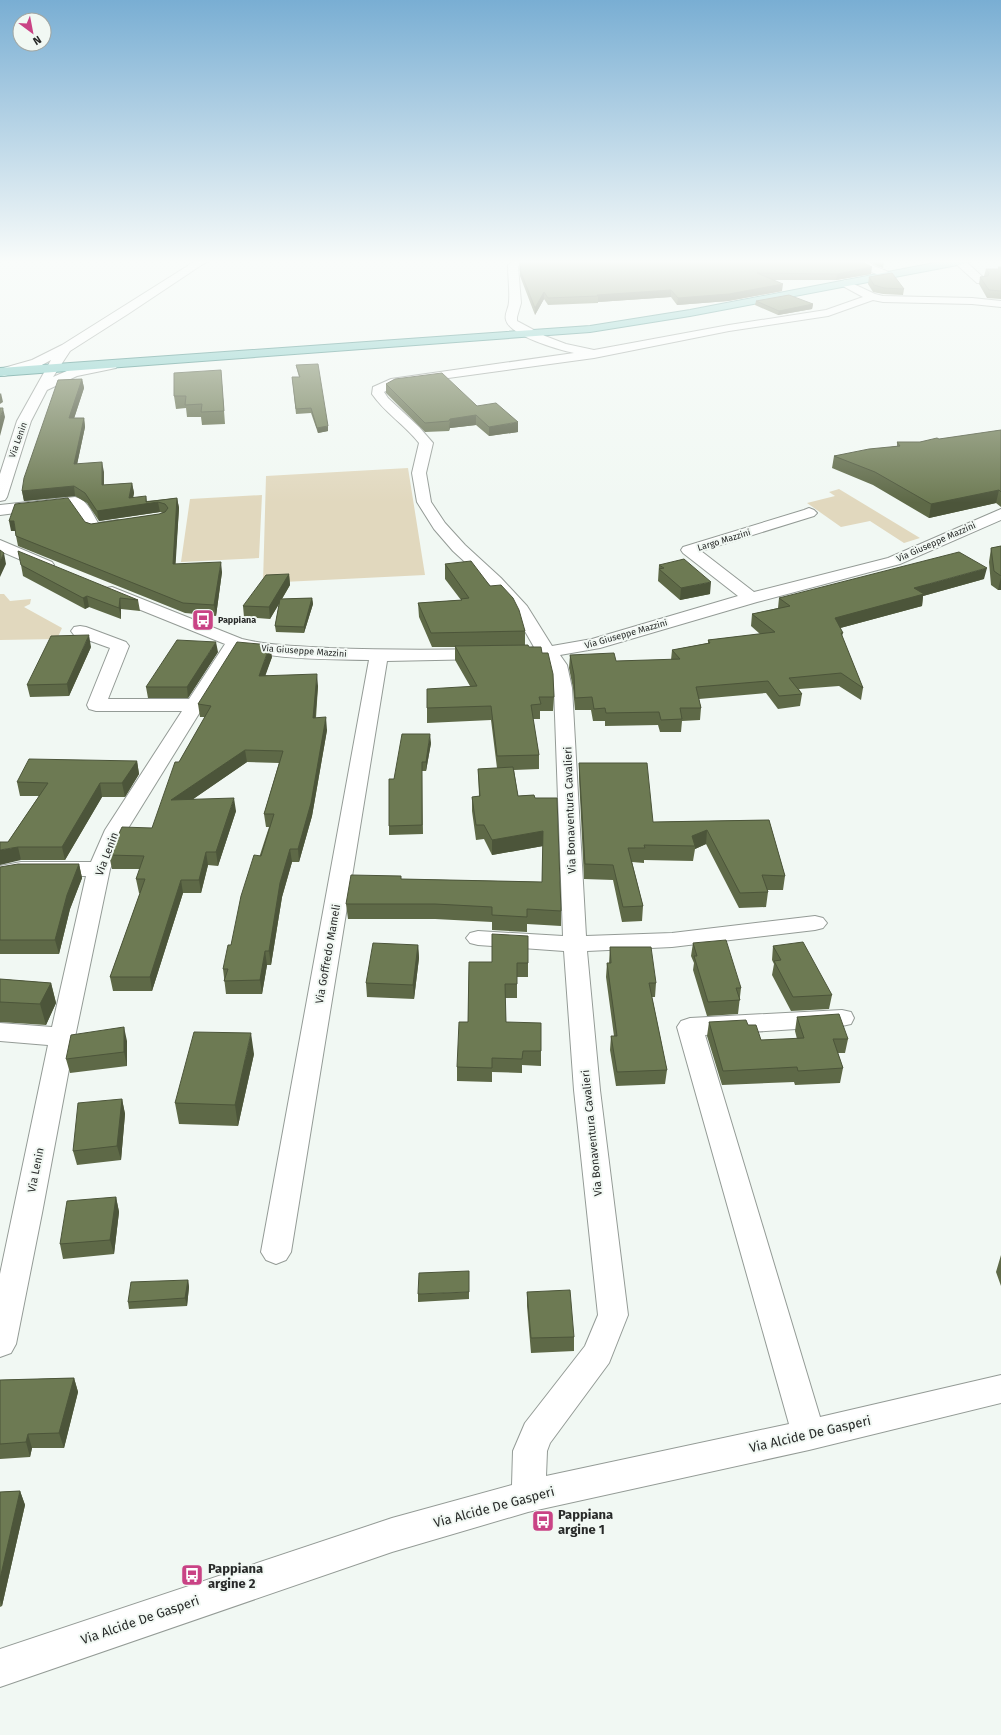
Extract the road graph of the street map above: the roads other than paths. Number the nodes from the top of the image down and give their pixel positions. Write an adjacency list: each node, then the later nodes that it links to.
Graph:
1 (75, 341): 5 (street, Via Lenin)
2 (432, 341): 7 (main road)
3 (548, 341): 6 (street, Via Bonaventura Cavalieri)
4 (662, 341): 6 (street, Via Bonaventura Cavalieri)
5 (66, 348): 7 (street); 8 (street, Via Lenin); 9 (street, Via Lenin)
6 (594, 354): 23 (street, Via Bonaventura Cavalieri)
7 (112, 364): 8 (main road); 10 (street)
8 (52, 368): 9 (main road); 10 (street, Via Lenin)
9 (2, 372): 10 (street)
10 (43, 387): 11 (street, Via Lenin)
11 (4, 467): 12 (street, Via Lenin)
12 (0, 496)
13 (0, 510): 16 (street)
14 (809, 513): 20 (street, Largo Mazzini)
15 (1001, 514): 20 (street, Via Giuseppe Mazzini)
16 (130, 523)
17 (0, 545): 18 (street)
18 (64, 572)
19 (92, 584): 22 (street)
20 (751, 598): 23 (street, Via Giuseppe Mazzini)
21 (80, 631): 25 (street)
22 (235, 642): 24 (street, Via Giuseppe Mazzini); 25 (street, Via Lenin)
23 (548, 652): 24 (street, Via Giuseppe Mazzini); 30 (street, Via Bonaventura Cavalieri)
24 (380, 656): 34 (street, Via Goffredo Mameli)
25 (195, 705): 26 (street, Via Lenin)
26 (99, 869): 27 (street); 33 (street, Via Lenin)
27 (0, 873)
28 (815, 923): 30 (street)
29 (478, 938): 30 (street)
30 (576, 944): 38 (street, Via Bonaventura Cavalieri)
31 (842, 1018): 37 (street)
32 (0, 1032): 33 (street)
33 (62, 1037): 35 (street, Via Lenin)
34 (276, 1252)
35 (0, 1344)
36 (1001, 1389): 37 (street, Via Alcide De Gasperi)
37 (810, 1435): 38 (street, Via Alcide De Gasperi)
38 (528, 1496): 39 (street, Via Alcide De Gasperi)
39 (0, 1668)

